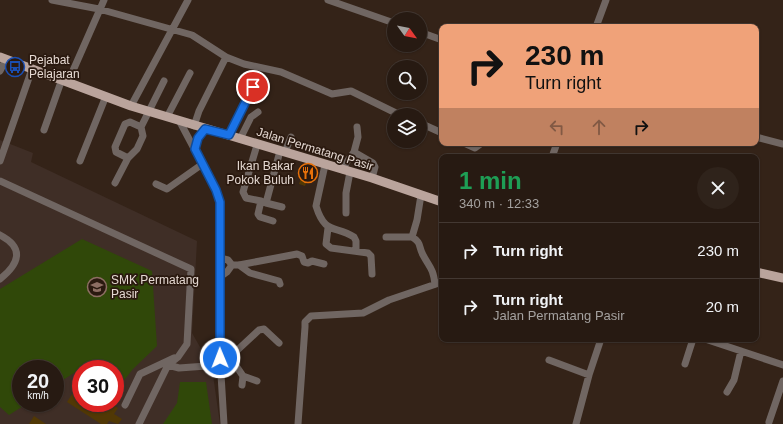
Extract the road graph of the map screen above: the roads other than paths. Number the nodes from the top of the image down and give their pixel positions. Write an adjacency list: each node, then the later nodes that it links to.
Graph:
1 (52, 0): 6 (street)
2 (104, 0): 6 (street)
3 (188, 0): 9 (street)
4 (328, 0): 7 (street)
5 (606, 0): 8 (street)
6 (99, 9): 9 (street); 17 (street)
7 (387, 21)
8 (597, 24)
9 (172, 30): 12 (street); 21 (street)
10 (427, 35): 11 (street)
11 (439, 39)
12 (226, 57): 22 (street); 27 (street)
13 (3, 58): 14 (main road, Jalan Permatang Pasir); 15 (street)
14 (32, 69): 17 (main road, Jalan Permatang Pasir); 45 (street)
15 (0, 71)
16 (190, 73): 25 (street)
17 (65, 80): 20 (main road, Jalan Permatang Pasir); 32 (street)
18 (164, 81): 23 (street)
19 (253, 87): 34 (street)
20 (106, 96): 21 (main road, Jalan Permatang Pasir); 44 (street)
21 (131, 106): 23 (main road, Jalan Permatang Pasir)
22 (387, 109)
23 (148, 111): 25 (main road, Jalan Permatang Pasir); 29 (street)
24 (258, 112): 37 (street)
25 (167, 117): 26 (main road, Jalan Permatang Pasir)
26 (180, 122): 27 (main road, Jalan Permatang Pasir); 40 (street)
27 (194, 126): 31 (main road, Jalan Permatang Pasir)
28 (427, 126): 33 (street)
29 (140, 127): 43 (street); 43 (street)
30 (357, 127): 42 (street)
31 (205, 129): 34 (main road, Jalan Permatang Pasir); 40 (street)
32 (44, 130)
33 (439, 132)
34 (229, 135): 37 (main road, Jalan Permatang Pasir)
35 (291, 137): 41 (street)
36 (759, 138): 39 (street)
37 (240, 139): 38 (main road, Jalan Permatang Pasir)
38 (257, 144): 41 (main road, Jalan Permatang Pasir); 55 (street)
39 (783, 144)
40 (195, 149): 46 (street)
41 (282, 152): 47 (main road, Jalan Permatang Pasir); 55 (street)
42 (354, 152): 48 (street); 49 (street)
43 (128, 158): 51 (street)
44 (80, 160)
45 (0, 161)
46 (202, 165): 52 (street); 64 (street)
47 (325, 165): 48 (main road, Jalan Permatang Pasir); 59 (street)
48 (347, 171): 49 (main road, Jalan Permatang Pasir); 57 (street)
49 (372, 178): 53 (main road, Jalan Permatang Pasir)
50 (0, 181): 79 (street)
51 (115, 183)
52 (156, 184)
53 (421, 195): 54 (main road, Jalan Permatang Pasir); 61 (street)
54 (439, 201)
55 (264, 202): 56 (street); 58 (street)
56 (282, 207)
57 (346, 213)
58 (273, 221)
59 (328, 228): 63 (street); 63 (street)
60 (0, 235): 71 (street)
61 (412, 236): 62 (street); 72 (street)
62 (386, 237)
63 (356, 251): 68 (street)
64 (220, 258): 66 (street); 69 (street)
65 (324, 264): 66 (street)
66 (236, 265): 69 (street); 73 (street)
67 (759, 273): 70 (main road)
68 (372, 274)
69 (220, 277): 82 (street)
70 (783, 278)
71 (0, 279)
72 (439, 283): 96 (street)
73 (280, 284)
74 (600, 342): 86 (street)
75 (692, 342): 83 (street)
76 (714, 342): 78 (street)
77 (279, 343): 80 (street)
78 (741, 351): 85 (street); 91 (street)
79 (178, 357): 84 (street); 92 (street)
80 (230, 357): 82 (street); 87 (street)
81 (549, 360): 86 (street)
82 (220, 361): 84 (street); 95 (street)
83 (685, 364)
84 (168, 365): 94 (street)
85 (783, 365)
86 (589, 375): 97 (street)
87 (243, 376): 88 (street); 90 (street)
88 (257, 381)
89 (783, 381): 93 (street)
90 (242, 385)
91 (727, 392)
92 (125, 405)
93 (769, 422)
94 (139, 424)
95 (224, 424)
96 (298, 424)
97 (576, 424)

